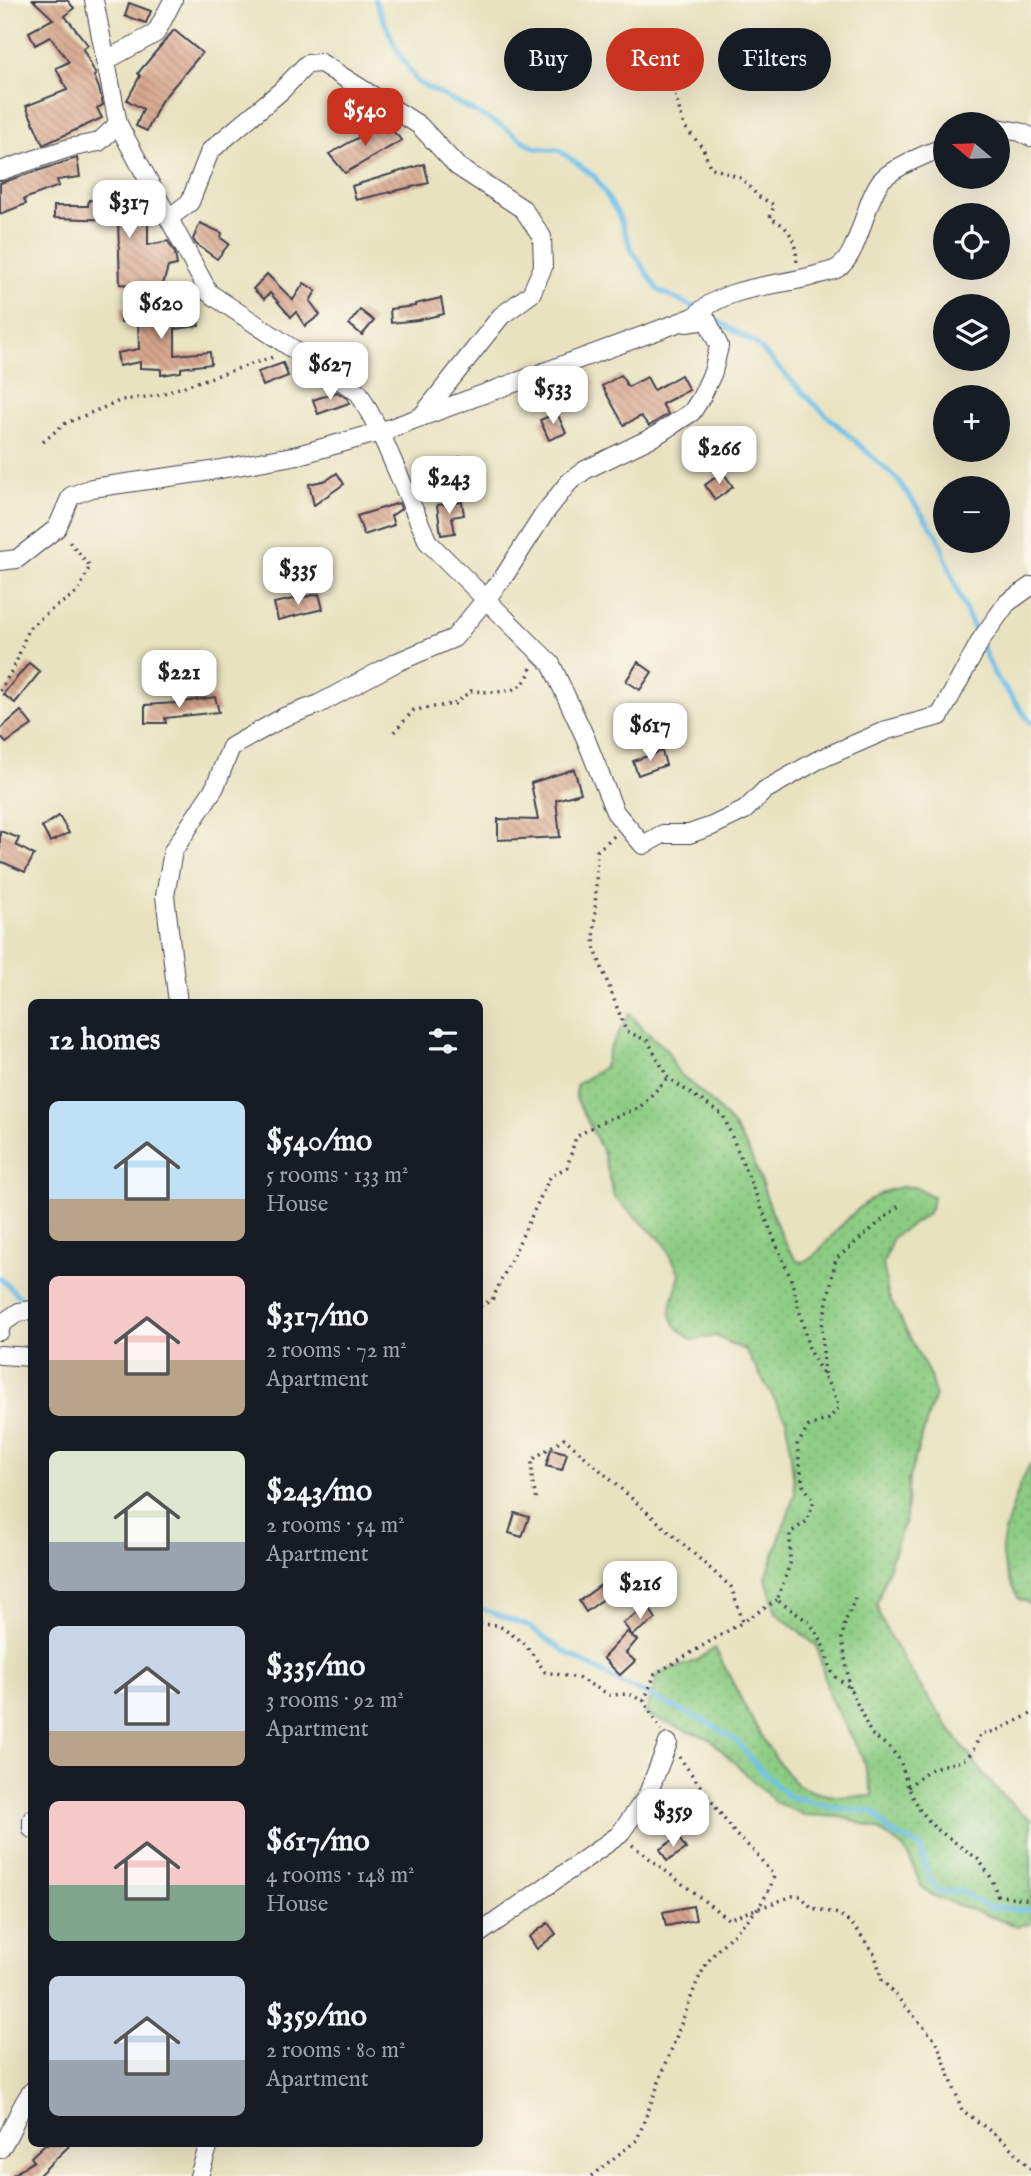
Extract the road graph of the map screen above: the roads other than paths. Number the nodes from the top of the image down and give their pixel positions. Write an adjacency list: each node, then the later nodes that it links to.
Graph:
1 (94, 0): 3 (street)
2 (173, 0): 3 (street)
3 (105, 61): 4 (street)
4 (118, 124): 8 (street); 9 (street)
5 (1010, 130): 6 (street)
6 (1031, 137)
7 (933, 152): 10 (street)
8 (0, 171)
9 (169, 218): 11 (street); 12 (street)
10 (686, 320): 11 (street); 15 (street)
11 (420, 418): 12 (street)
12 (380, 432): 13 (street); 15 (street)
13 (0, 561)
14 (1031, 586): 15 (street)
15 (485, 598): 16 (street)
16 (178, 999)
17 (28, 1311): 18 (street)
18 (0, 1331)
19 (0, 1353): 20 (street)
20 (28, 1356)
21 (668, 1743): 22 (street)
22 (483, 1931)
23 (28, 2098): 25 (street)
24 (208, 2147): 26 (street)
25 (0, 2149)
26 (199, 2176)

